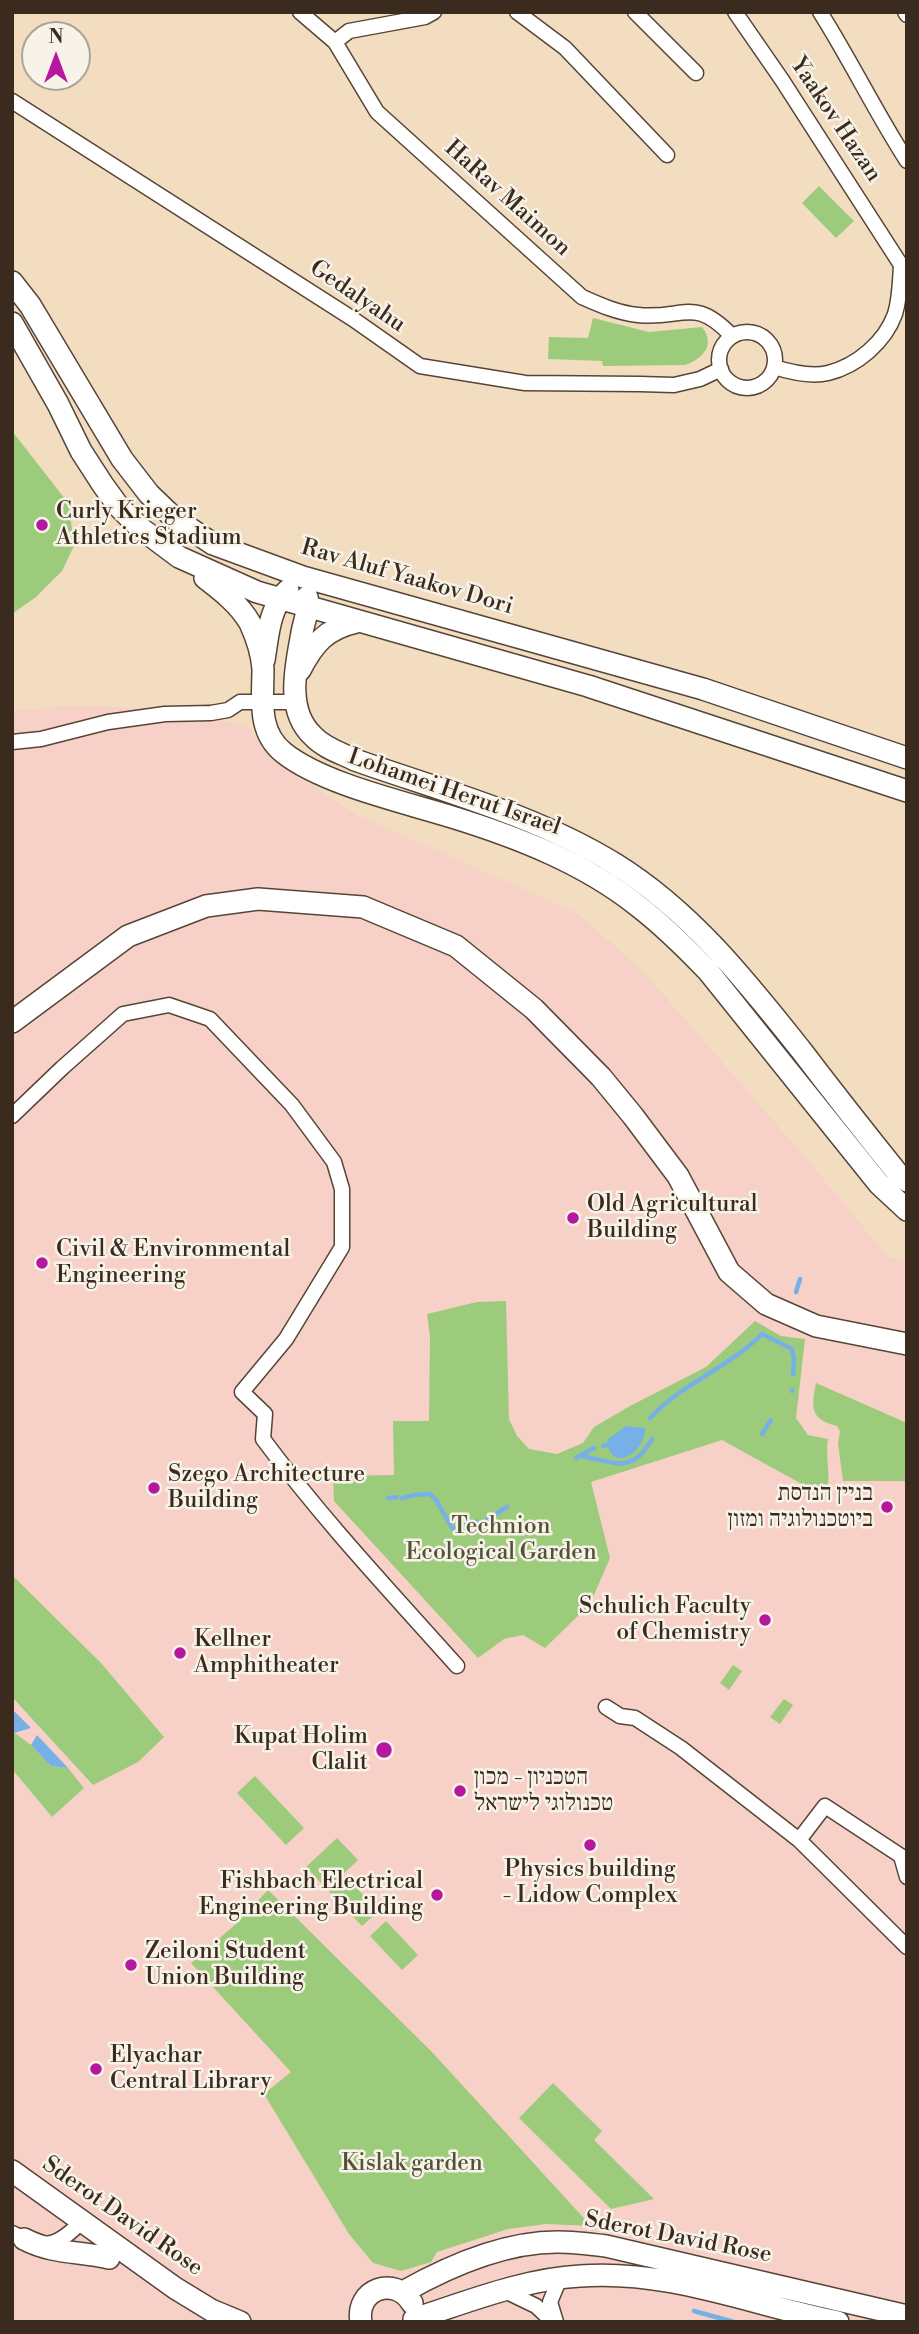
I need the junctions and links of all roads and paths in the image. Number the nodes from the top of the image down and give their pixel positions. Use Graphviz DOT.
graph roads {
  1 [pos="300,12"];
  2 [pos="435,12"];
  3 [pos="517,12"];
  4 [pos="635,12"];
  5 [pos="735,12"];
  6 [pos="820,12"];
  7 [pos="335,42"];
  8 [pos="696,73"];
  9 [pos="12,101"];
  10 [pos="667,155"];
  11 [pos="907,161"];
  12 [pos="12,282"];
  13 [pos="12,323"];
  14 [pos="733,336"];
  15 [pos="774,367"];
  16 [pos="721,369"];
  17 [pos="179,557"];
  18 [pos="303,577"];
  19 [pos="278,599"];
  20 [pos="309,609"];
  21 [pos="356,621"];
  22 [pos="263,668"];
  23 [pos="295,691"];
  24 [pos="261,702"];
  25 [pos="12,742"];
  26 [pos="907,758"];
  27 [pos="907,791"];
  28 [pos="12,1022"];
  29 [pos="12,1116"];
  30 [pos="907,1181"];
  31 [pos="907,1210"];
  32 [pos="907,1344"];
  33 [pos="457,1667"];
  34 [pos="606,1707"];
  35 [pos="799,1840"];
  36 [pos="907,1877"];
  37 [pos="907,1947"];
  38 [pos="13,2171"];
  39 [pos="77,2226"];
  40 [pos="18,2236"];
  41 [pos="109,2258"];
  42 [pos="560,2278"];
  43 [pos="505,2291"];
  44 [pos="403,2292"];
  45 [pos="907,2316"];
  46 [pos="355,2320"];
  47 [pos="414,2320"];
  48 [pos="206,2322"];
  49 [pos="240,2322"];
  50 [pos="554,2322"];
  51 [pos="838,2322"];
  1 -- 7 [label="street, HaRav Maimon"];
  2 -- 7 [label="street"];
  3 -- 10 [label="street"];
  4 -- 8 [label="street"];
  5 -- 15 [label="street, Yaakov Hazan"];
  6 -- 11 [label="street"];
  7 -- 14 [label="street, HaRav Maimon"];
  9 -- 16 [label="street, Gedalyahu"];
  12 -- 18 [label="main road, Rav Aluf Yaakov Dori"];
  13 -- 17 [label="main road"];
  14 -- 15 [label="street"];
  14 -- 16 [label="street"];
  15 -- 16 [label="street"];
  17 -- 19 [label="main road"];
  17 -- 22 [label="main road, Lohamei Herut Israel"];
  18 -- 19 [label="main road"];
  18 -- 20 [label="main road"];
  18 -- 26 [label="main road, Rav Aluf Yaakov Dori"];
  19 -- 20 [label="main road"];
  19 -- 22 [label="main road"];
  20 -- 21 [label="main road"];
  20 -- 23 [label="main road"];
  21 -- 23 [label="main road"];
  21 -- 27 [label="main road"];
  22 -- 24 [label="main road, Lohamei Herut Israel"];
  23 -- 24 [label="street"];
  23 -- 30 [label="main road, Lohamei Herut Israel"];
  24 -- 25 [label="street"];
  24 -- 31 [label="main road, Lohamei Herut Israel"];
  28 -- 32 [label="main road"];
  29 -- 33 [label="street"];
  34 -- 35 [label="street"];
  35 -- 36 [label="street"];
  35 -- 37 [label="street"];
  38 -- 39 [label="main road, Sderot David Rose"];
  39 -- 40 [label="street"];
  39 -- 41 [label="main road, Sderot David Rose"];
  39 -- 49 [label="main road, Sderot David Rose"];
  40 -- 41 [label="main road"];
  41 -- 48 [label="main road, Sderot David Rose"];
  42 -- 43 [label="main road, Sderot David Rose"];
  42 -- 50 [label="street"];
  42 -- 51 [label="main road, Sderot David Rose"];
  43 -- 47 [label="main road, Sderot David Rose"];
  43 -- 50 [label="street"];
  44 -- 45 [label="main road, Sderot David Rose"];
  44 -- 46 [label="main road"];
  44 -- 47 [label="main road"];
}
